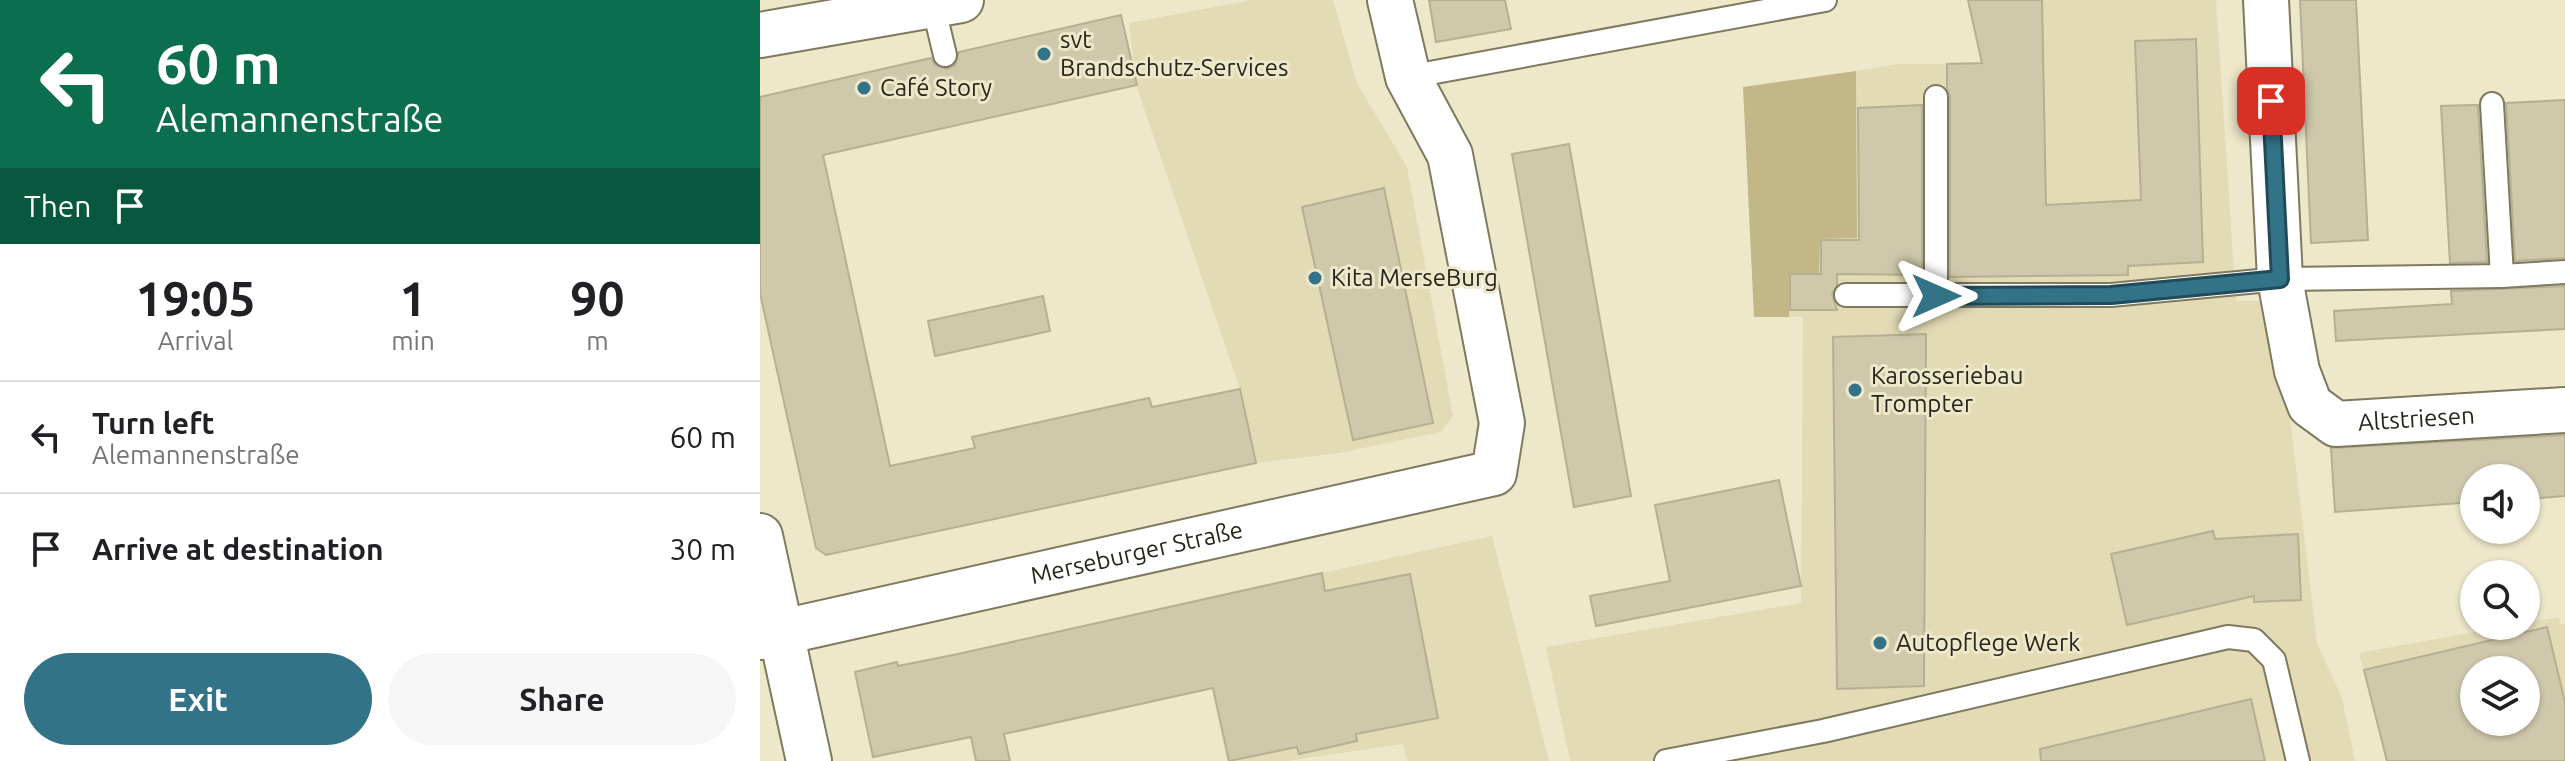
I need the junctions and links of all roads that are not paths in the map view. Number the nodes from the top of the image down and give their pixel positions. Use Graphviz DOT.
graph roads {
  1 [pos="1390,0"];
  2 [pos="1825,0"];
  3 [pos="2266,0"];
  4 [pos="947,3"];
  5 [pos="760,35"];
  6 [pos="945,55"];
  7 [pos="1408,77"];
  8 [pos="1936,97"];
  9 [pos="2492,104"];
  10 [pos="2565,272"];
  11 [pos="2502,276"];
  12 [pos="2280,279"];
  13 [pos="1846,295"];
  14 [pos="1936,296"];
  15 [pos="2565,410"];
  16 [pos="760,536"];
  17 [pos="770,634"];
  18 [pos="809,761"];
  19 [pos="1666,761"];
  20 [pos="2298,761"];
  1 -- 7 [label="street"];
  2 -- 7 [label="lane"];
  3 -- 12 [label="street, Altstriesen"];
  4 -- 5 [label="street"];
  4 -- 6 [label="lane"];
  7 -- 17 [label="street, Merseburger Straße"];
  8 -- 14 [label="lane"];
  9 -- 11 [label="lane"];
  10 -- 11 [label="lane"];
  11 -- 12 [label="lane"];
  12 -- 14 [label="lane"];
  12 -- 15 [label="street, Altstriesen"];
  13 -- 14 [label="lane"];
  16 -- 17 [label="street"];
  17 -- 18 [label="street"];
  19 -- 20 [label="lane"];
}
